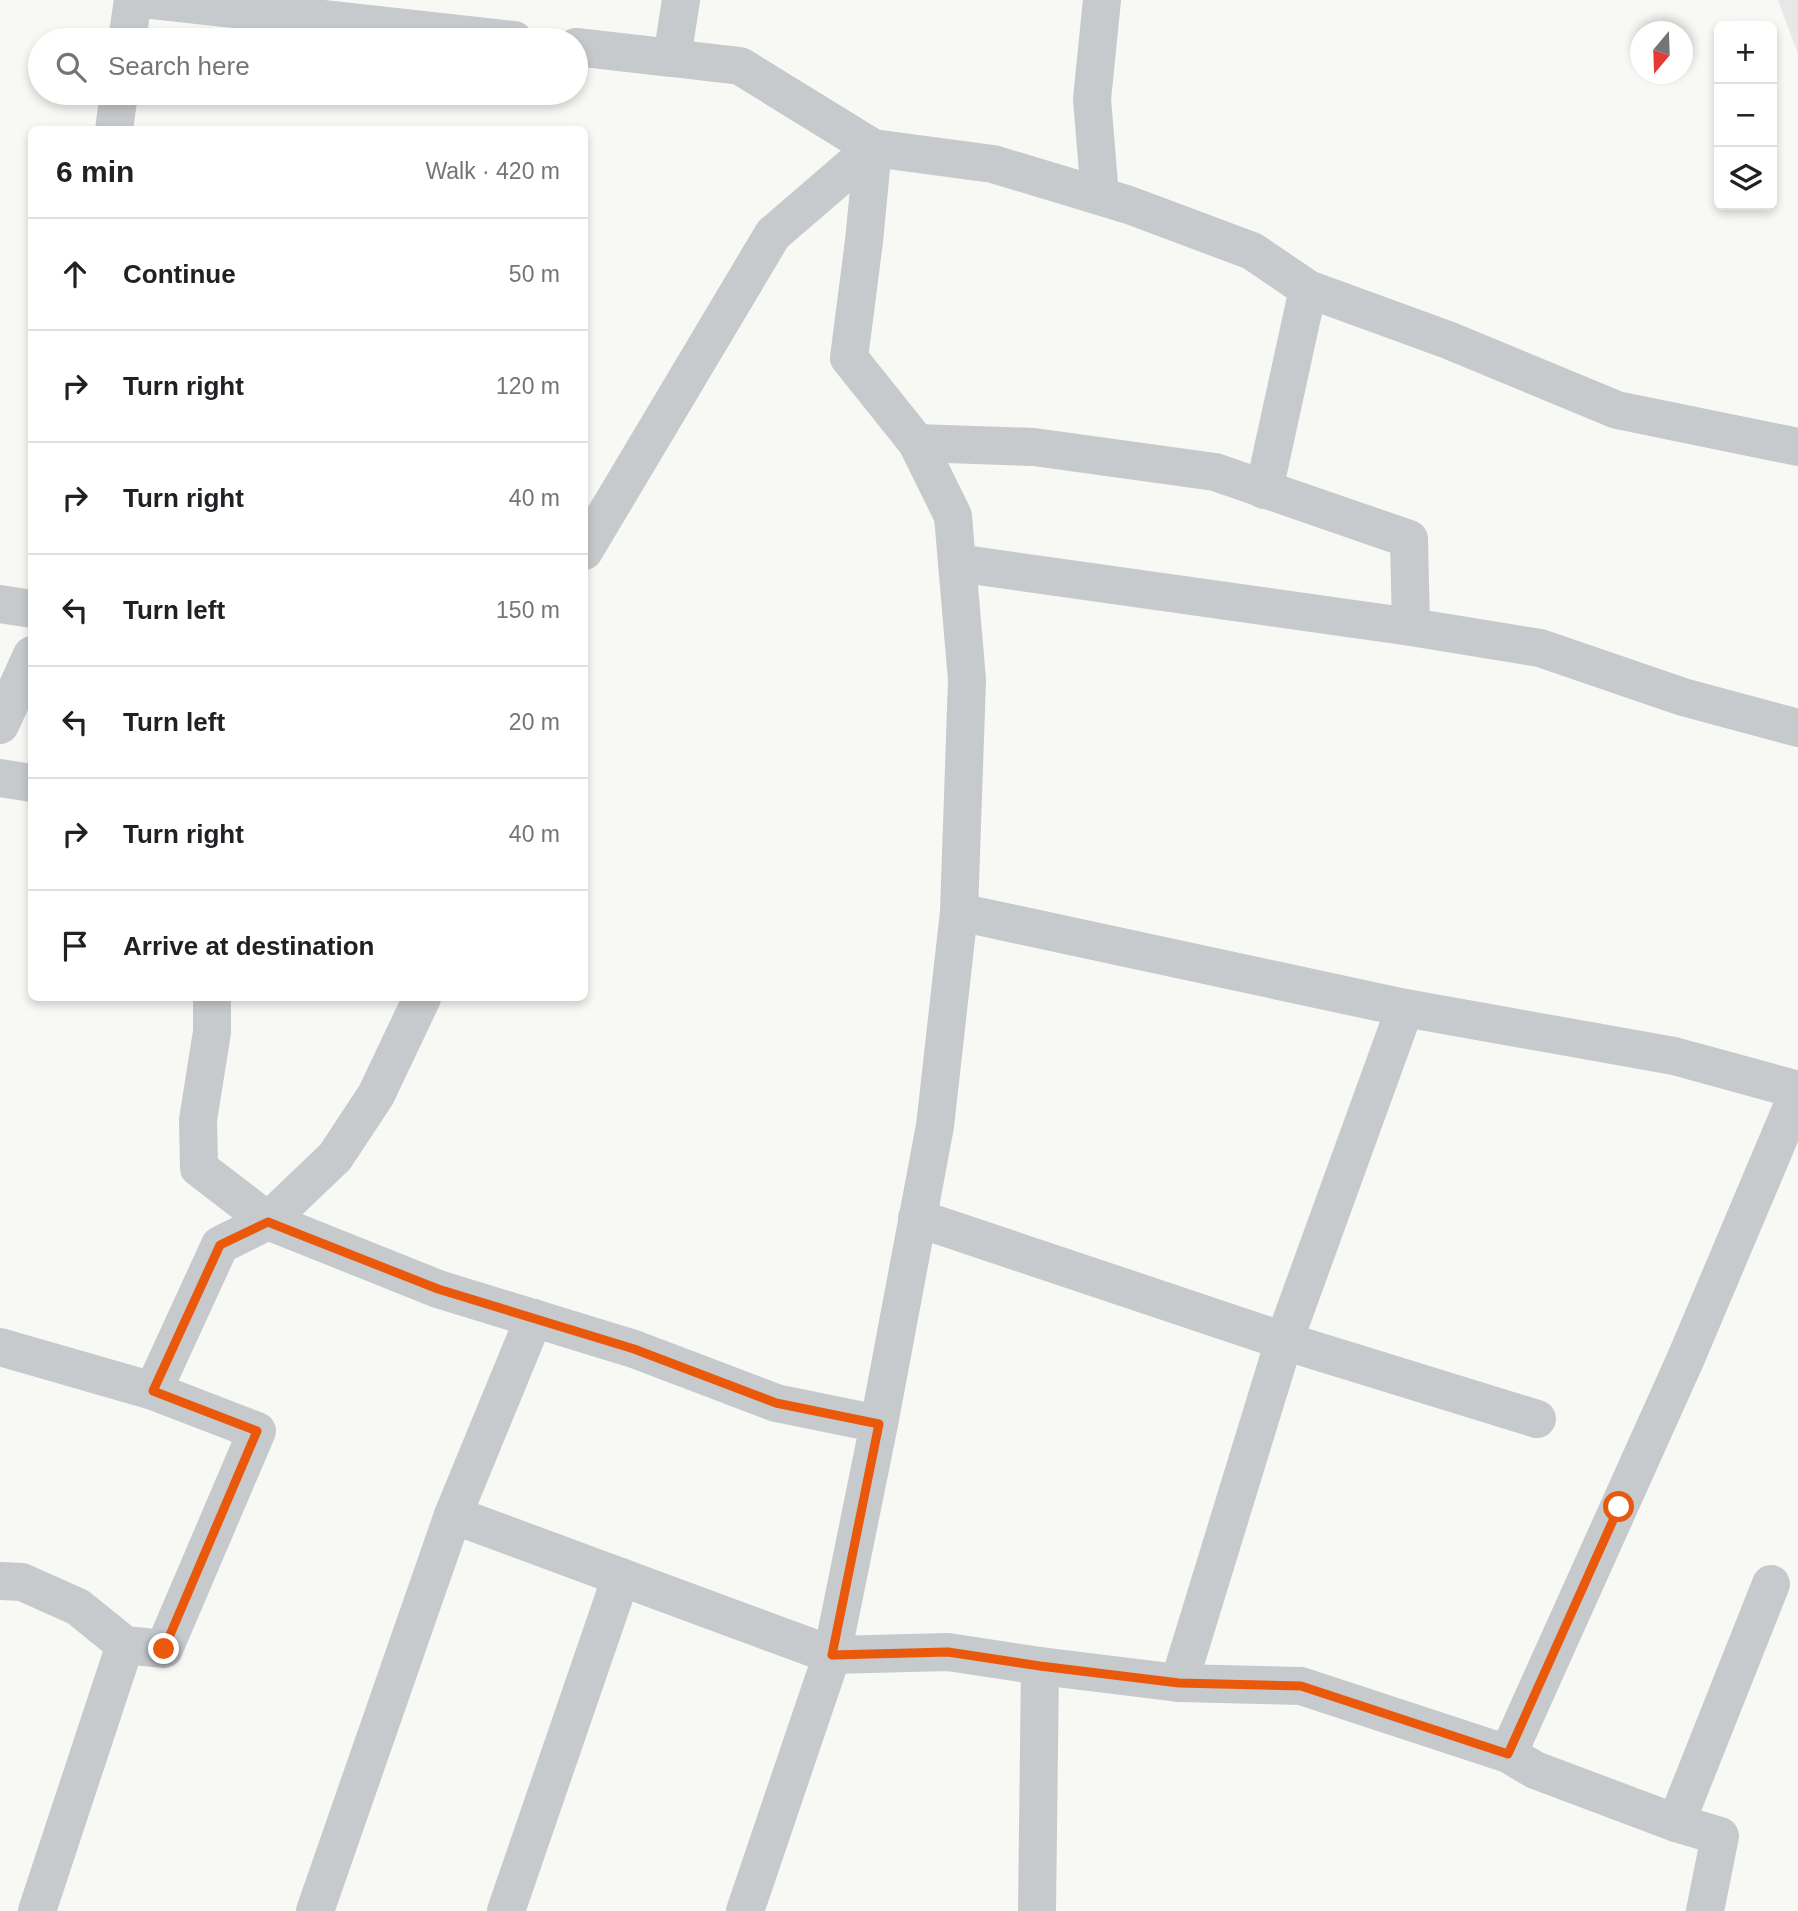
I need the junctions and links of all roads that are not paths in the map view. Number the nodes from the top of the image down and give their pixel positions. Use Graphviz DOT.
graph roads {
  1 [pos="133,0"];
  2 [pos="681,0"];
  3 [pos="1102,0"];
  4 [pos="172,1"];
  5 [pos="129,28"];
  6 [pos="409,28"];
  7 [pos="588,48"];
  8 [pos="672,58"];
  9 [pos="117,105"];
  10 [pos="115,126"];
  11 [pos="873,148"];
  12 [pos="1100,196"];
  13 [pos="1308,289"];
  14 [pos="917,443"];
  15 [pos="1798,447"];
  16 [pos="1264,490"];
  17 [pos="588,544"];
  18 [pos="957,563"];
  19 [pos="0,604"];
  20 [pos="28,608"];
  21 [pos="1410,627"];
  22 [pos="28,664"];
  23 [pos="0,725"];
  24 [pos="1798,728"];
  25 [pos="0,778"];
  26 [pos="28,782"];
  27 [pos="959,912"];
  28 [pos="212,1001"];
  29 [pos="421,1001"];
  30 [pos="1405,1008"];
  31 [pos="1798,1091"];
  32 [pos="918,1218"];
  33 [pos="268,1222"];
  34 [pos="534,1318"];
  35 [pos="1284,1340"];
  36 [pos="0,1347"];
  37 [pos="153,1391"];
  38 [pos="1537,1419"];
  39 [pos="879,1424"];
  40 [pos="453,1515"];
  41 [pos="621,1577"];
  42 [pos="0,1581"];
  43 [pos="1772,1584"];
  44 [pos="125,1645"];
  45 [pos="832,1655"];
  46 [pos="1040,1666"];
  47 [pos="1179,1683"];
  48 [pos="1508,1754"];
  49 [pos="1676,1823"];
  50 [pos="37,1911"];
  51 [pos="315,1911"];
  52 [pos="506,1911"];
  53 [pos="745,1911"];
  54 [pos="1037,1911"];
  55 [pos="1705,1911"];
  1 -- 5 [label="street"];
  2 -- 8 [label="street"];
  3 -- 12 [label="street"];
  4 -- 6 [label="street"];
  7 -- 8 [label="street"];
  8 -- 11 [label="street"];
  9 -- 10 [label="street"];
  11 -- 12 [label="street"];
  11 -- 14 [label="street"];
  11 -- 17 [label="street"];
  12 -- 13 [label="street"];
  13 -- 15 [label="street"];
  13 -- 16 [label="street"];
  14 -- 16 [label="street"];
  14 -- 18 [label="street"];
  16 -- 21 [label="street"];
  18 -- 21 [label="street"];
  18 -- 27 [label="street"];
  19 -- 20 [label="street"];
  21 -- 24 [label="street"];
  22 -- 23 [label="street"];
  25 -- 26 [label="street"];
  27 -- 30 [label="street"];
  27 -- 32 [label="street"];
  28 -- 33 [label="street"];
  29 -- 33 [label="street"];
  30 -- 31 [label="street"];
  30 -- 35 [label="street"];
  31 -- 48 [label="street"];
  32 -- 35 [label="street"];
  32 -- 39 [label="street"];
  33 -- 34 [label="street"];
  33 -- 37 [label="street"];
  34 -- 39 [label="street"];
  34 -- 40 [label="street"];
  35 -- 38 [label="street"];
  35 -- 47 [label="street"];
  36 -- 37 [label="street"];
  37 -- 44 [label="street"];
  39 -- 45 [label="street"];
  40 -- 41 [label="street"];
  40 -- 51 [label="street"];
  41 -- 45 [label="street"];
  41 -- 52 [label="street"];
  42 -- 44 [label="street"];
  43 -- 49 [label="street"];
  44 -- 50 [label="street"];
  45 -- 46 [label="street"];
  45 -- 53 [label="street"];
  46 -- 47 [label="street"];
  46 -- 54 [label="street"];
  47 -- 48 [label="street"];
  48 -- 49 [label="street"];
  49 -- 55 [label="street"];
}
